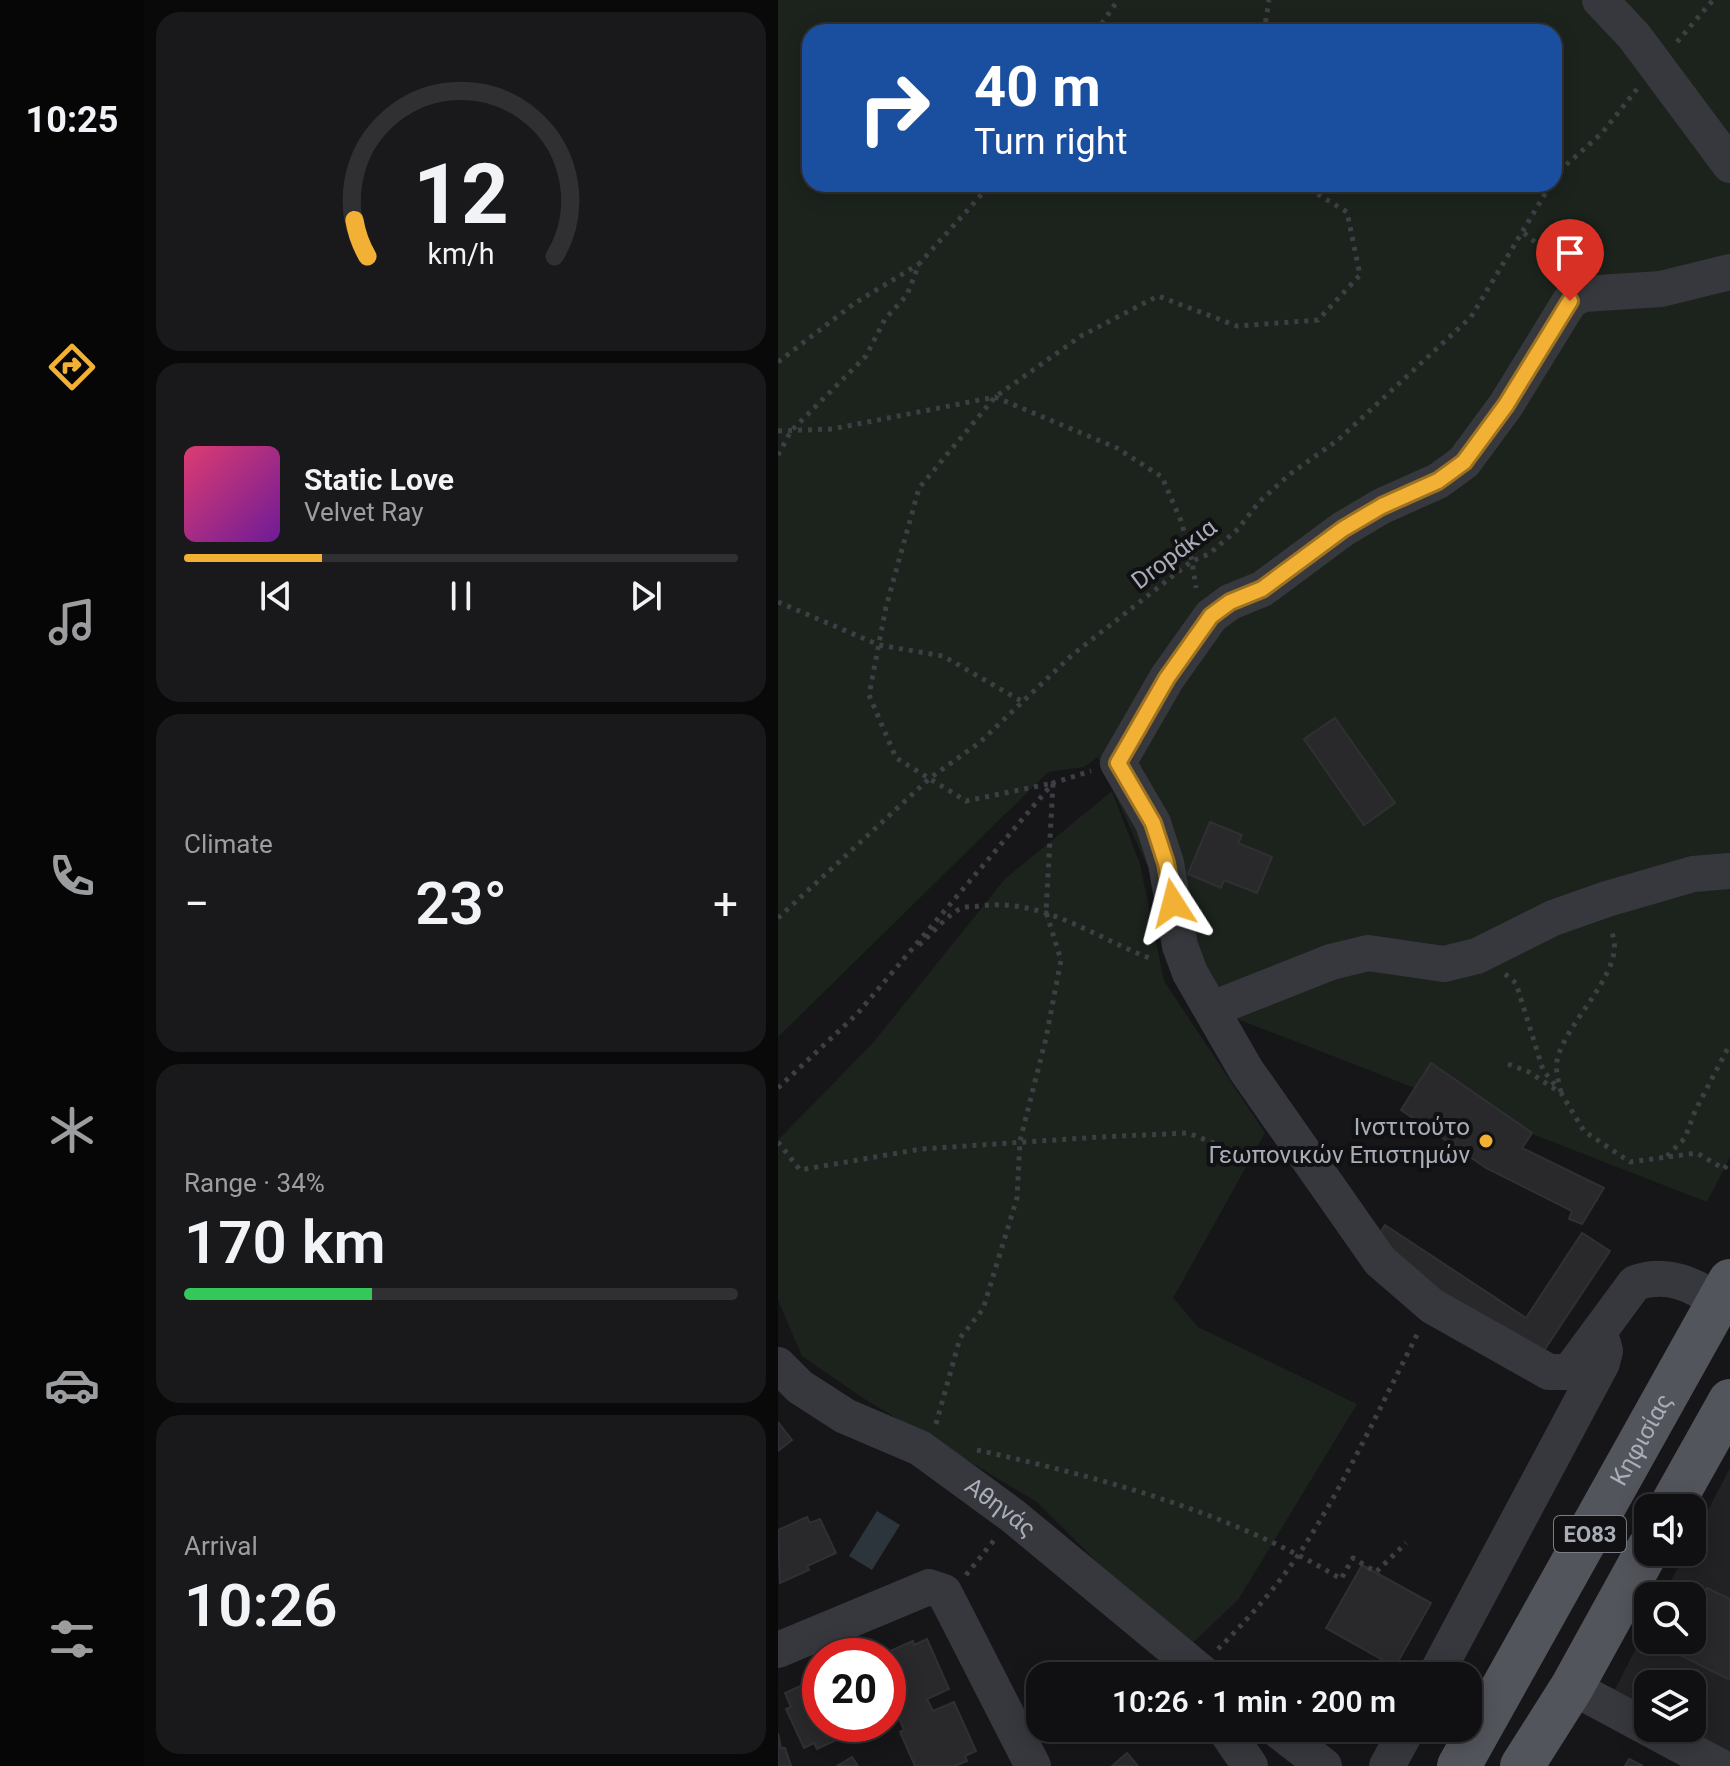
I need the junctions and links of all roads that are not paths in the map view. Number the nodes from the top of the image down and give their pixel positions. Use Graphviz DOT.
graph roads {
  1 [pos="1600,0"];
  2 [pos="1730,165"];
  3 [pos="1730,272"];
  4 [pos="1730,871"];
  5 [pos="1212,1009"];
  6 [pos="1726,1296"];
  7 [pos="1602,1325"];
  8 [pos="778,1365"];
  9 [pos="1730,1401"];
  10 [pos="1678,1494"];
  11 [pos="1639,1566"];
  12 [pos="778,1650"];
  13 [pos="1189,1662"];
  14 [pos="1442,1662"];
  15 [pos="1572,1687"];
  16 [pos="1234,1742"];
  17 [pos="1293,1742"];
  18 [pos="1400,1742"];
  19 [pos="1033,1766"];
  20 [pos="1250,1766"];
  21 [pos="1324,1766"];
  22 [pos="1387,1766"];
  23 [pos="1459,1766"];
  24 [pos="1522,1766"];
  25 [pos="1719,1766"];
  1 -- 2 [label="street"];
  3 -- 5 [label="street"];
  4 -- 5 [label="street"];
  5 -- 7 [label="street"];
  6 -- 7 [label="street"];
  6 -- 23 [label="main road, Κηφισίας / ΕΟ83"];
  7 -- 14 [label="street"];
  8 -- 13 [label="street, Αθηνάς"];
  9 -- 10 [label="main road"];
  11 -- 15 [label="main road, ΕΟ83"];
  12 -- 19 [label="street"];
  15 -- 24 [label="main road, ΕΟ83"];
  15 -- 25 [label="street"];
  16 -- 20 [label="street"];
  17 -- 21 [label="street"];
  18 -- 22 [label="street"];
}
